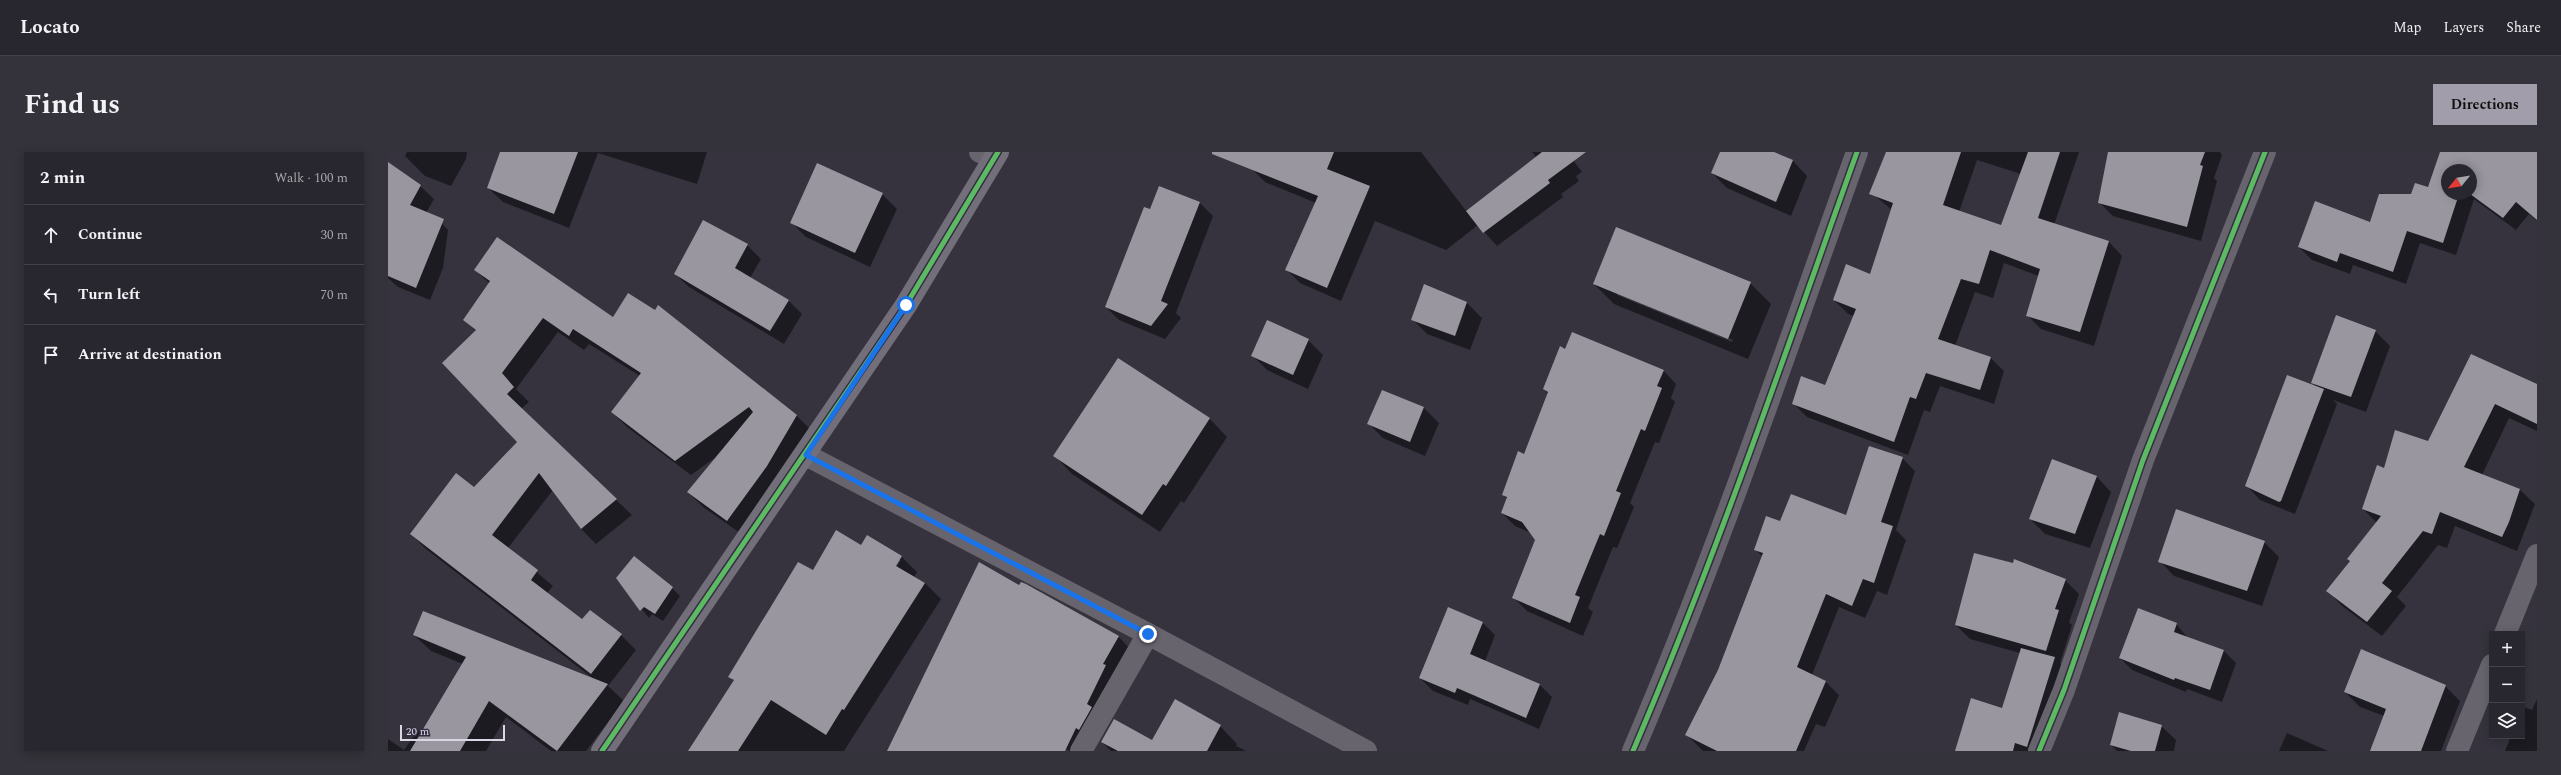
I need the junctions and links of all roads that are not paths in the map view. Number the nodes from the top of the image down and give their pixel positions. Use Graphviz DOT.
graph roads {
  1 [pos="1857,152"];
  2 [pos="2265,152"];
  3 [pos="991,153"];
  4 [pos="806,455"];
  5 [pos="2537,555"];
  6 [pos="2506,631"];
  7 [pos="1148,634"];
  8 [pos="2491,667"];
  9 [pos="602,751"];
  10 [pos="1081,751"];
  11 [pos="1366,751"];
  12 [pos="1633,751"];
  13 [pos="2038,751"];
  14 [pos="2457,751"];
  1 -- 12 [label="street"];
  2 -- 13 [label="street"];
  3 -- 4 [label="street"];
  4 -- 7 [label="street"];
  4 -- 9 [label="street"];
  5 -- 6 [label="street"];
  7 -- 10 [label="street"];
  7 -- 11 [label="street"];
  8 -- 14 [label="street"];
}
